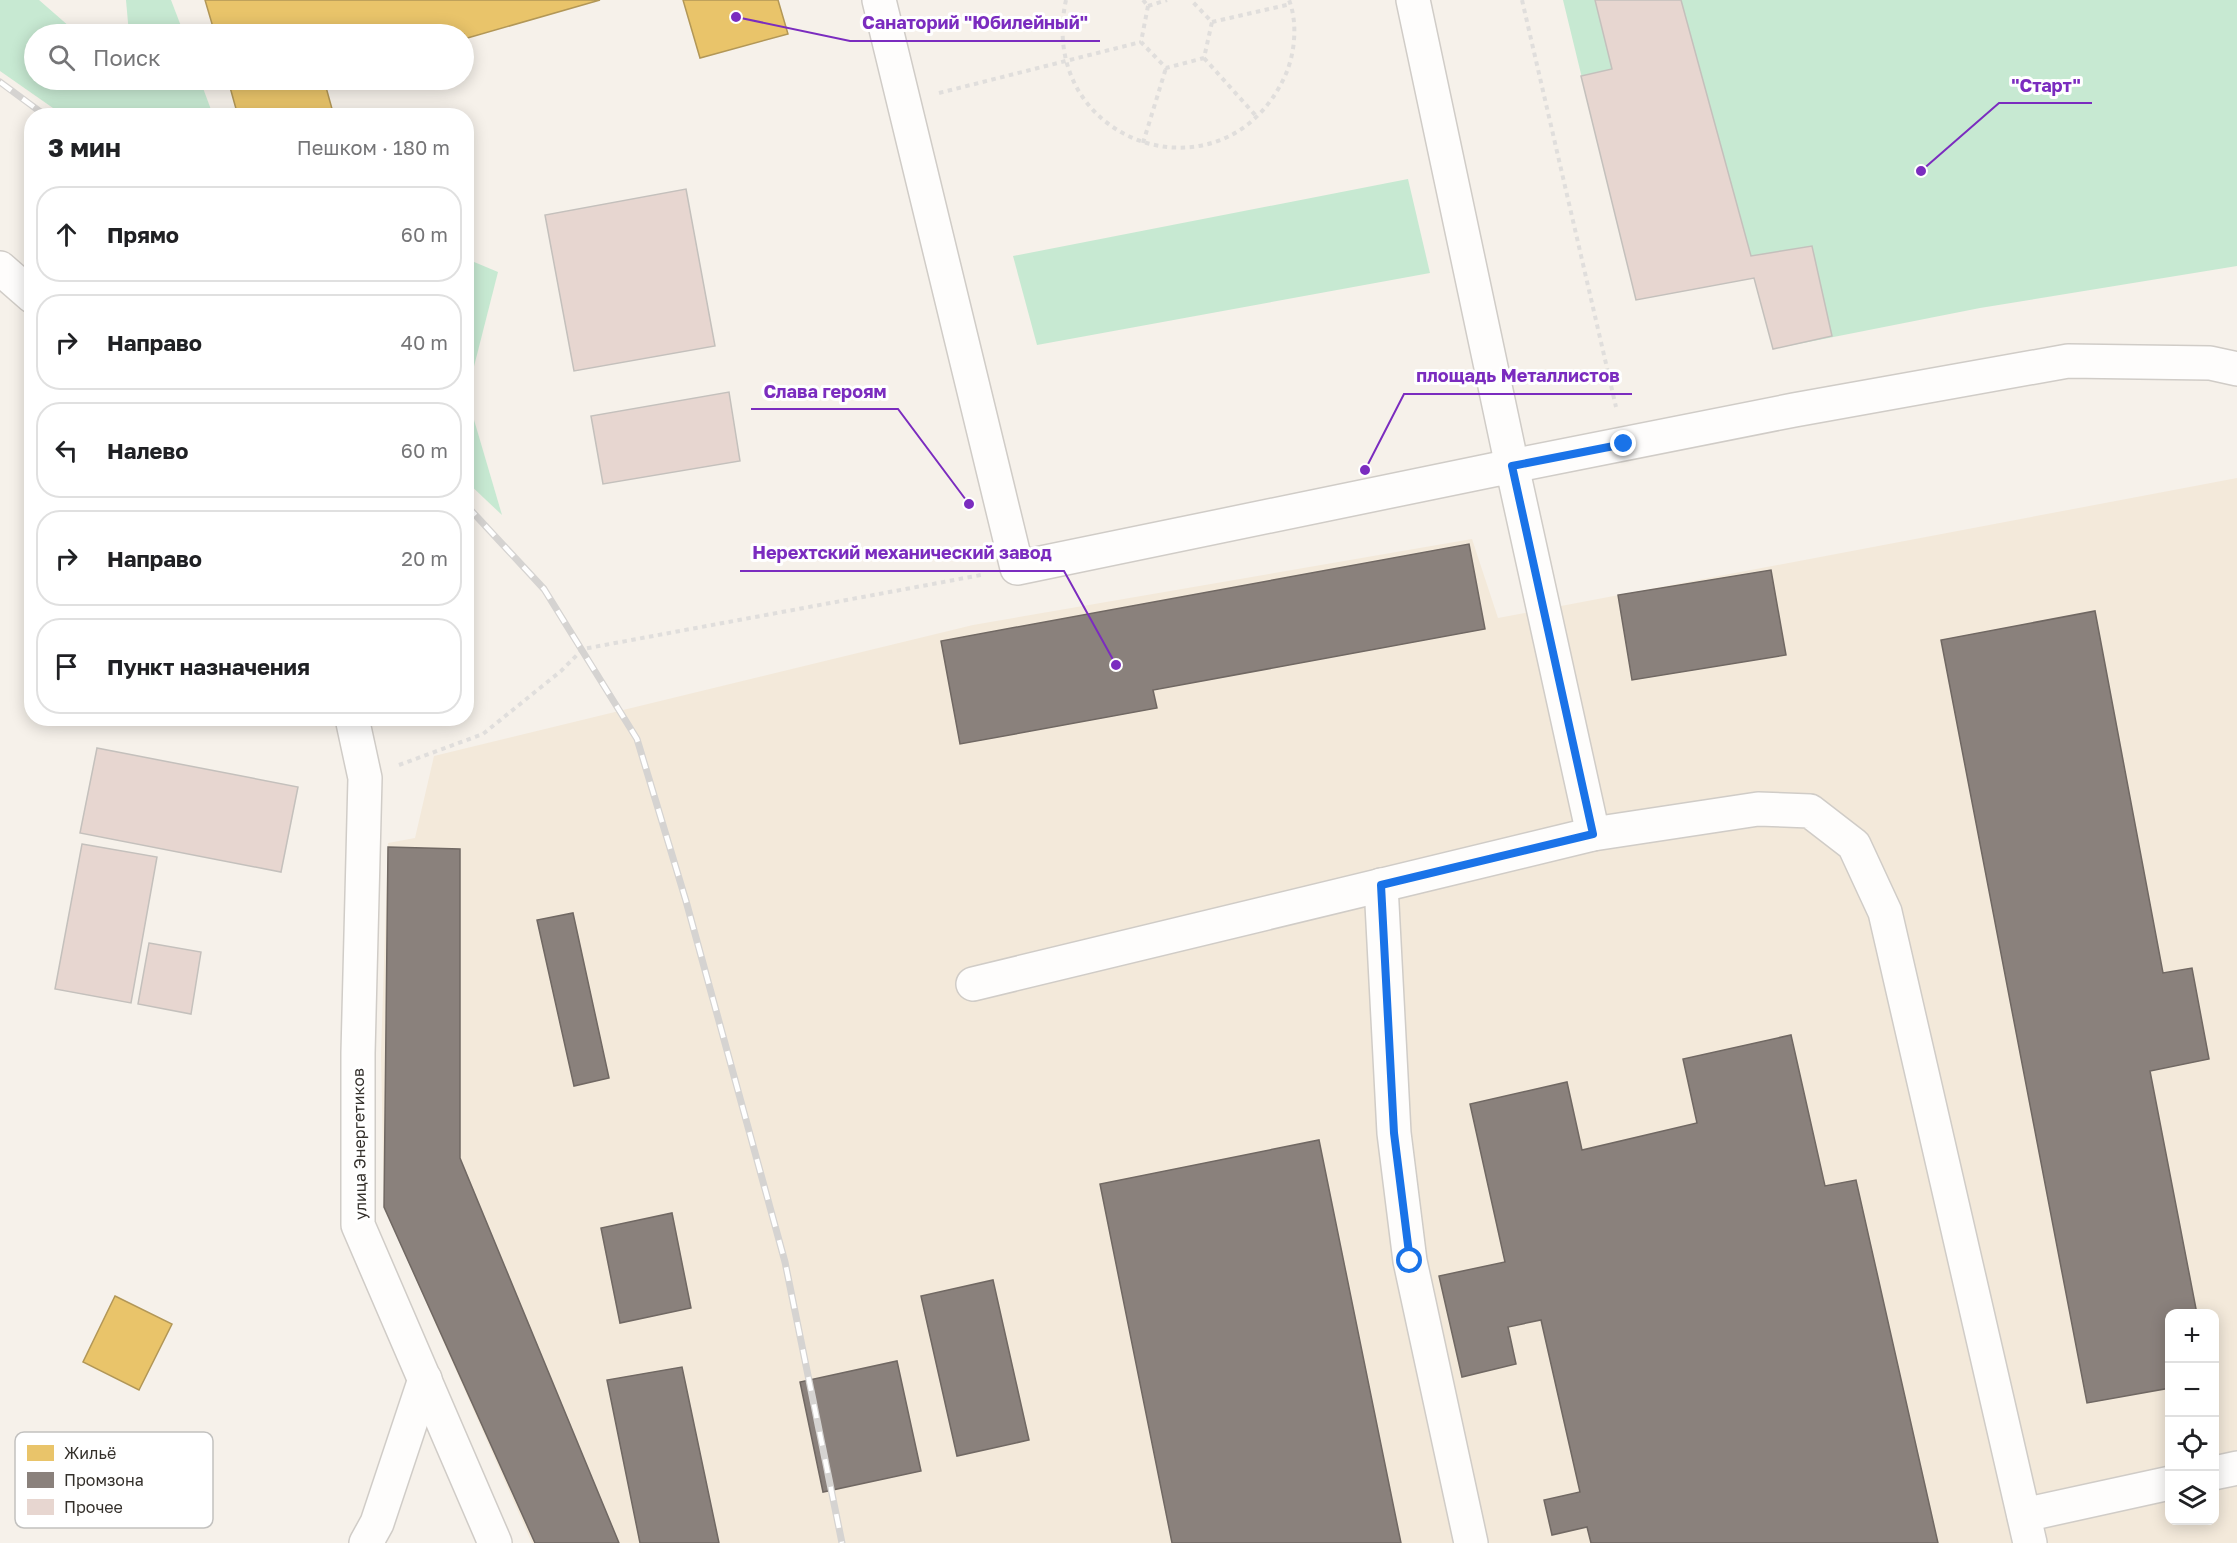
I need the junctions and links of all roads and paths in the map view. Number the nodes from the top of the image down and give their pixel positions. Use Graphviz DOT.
graph roads {
  1 [pos="879,0"];
  2 [pos="1066,0"];
  3 [pos="1143,0"];
  4 [pos="1167,0"];
  5 [pos="1191,0"];
  6 [pos="1413,0"];
  7 [pos="1522,0"];
  8 [pos="1290,2"];
  9 [pos="1148,6"];
  10 [pos="1212,22"];
  11 [pos="1140,42"];
  12 [pos="1204,58"];
  13 [pos="1065,63"];
  14 [pos="1166,68"];
  15 [pos="904,101"];
  16 [pos="1257,117"];
  17 [pos="1143,143"];
  18 [pos="0,268"];
  19 [pos="24,289"];
  20 [pos="2237,369"];
  21 [pos="1616,407"];
  22 [pos="1512,466"];
  23 [pos="1017,568"];
  24 [pos="354,726"];
  25 [pos="365,778"];
  26 [pos="1593,834"];
  27 [pos="1381,885"];
  28 [pos="973,984"];
  29 [pos="425,1379"];
  30 [pos="2237,1468"];
  31 [pos="2219,1472"];
  32 [pos="2165,1484"];
  33 [pos="2027,1529"];
  34 [pos="366,1543"];
  35 [pos="495,1543"];
  36 [pos="1471,1543"];
  1 -- 15 [label="street"];
  2 -- 13 [label="path"];
  3 -- 9 [label="path"];
  4 -- 9 [label="path"];
  5 -- 10 [label="path"];
  6 -- 22 [label="street"];
  7 -- 21 [label="path"];
  8 -- 10 [label="path"];
  8 -- 16 [label="path"];
  9 -- 11 [label="path"];
  10 -- 12 [label="path"];
  11 -- 13 [label="path"];
  11 -- 14 [label="path"];
  12 -- 14 [label="path"];
  12 -- 16 [label="path"];
  13 -- 15 [label="path"];
  13 -- 17 [label="path"];
  14 -- 17 [label="path"];
  15 -- 23 [label="street"];
  16 -- 17 [label="path"];
  18 -- 19 [label="street"];
  20 -- 22 [label="street"];
  22 -- 23 [label="street"];
  22 -- 26 [label="street"];
  23 -- 25 [label="path"];
  24 -- 25 [label="street, улица Энергетиков"];
  25 -- 29 [label="street, улица Энергетиков"];
  26 -- 27 [label="street"];
  26 -- 33 [label="street"];
  27 -- 28 [label="street"];
  27 -- 36 [label="street"];
  29 -- 34 [label="street"];
  29 -- 35 [label="street, улица Энергетиков"];
  30 -- 31 [label="street"];
  32 -- 33 [label="street"];
}
